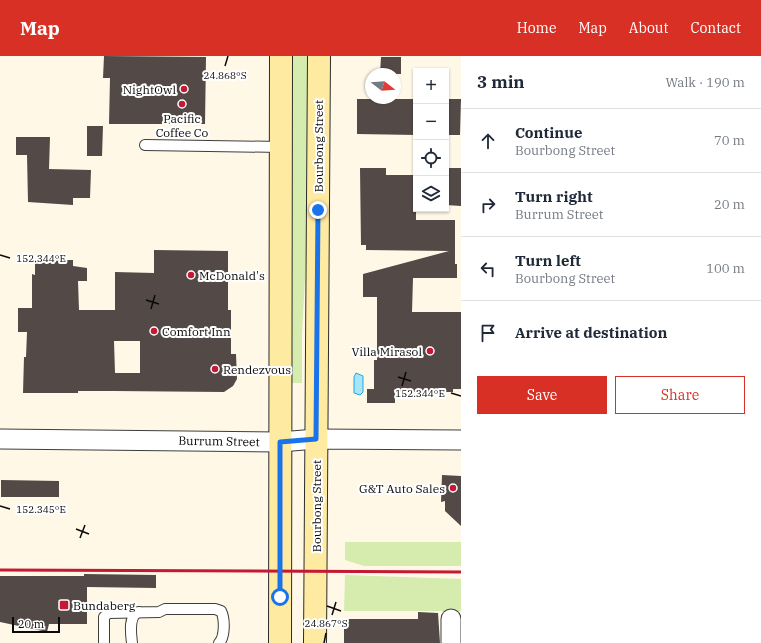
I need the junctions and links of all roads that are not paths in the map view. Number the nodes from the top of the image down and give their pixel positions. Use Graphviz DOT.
graph roads {
  1 [pos="281,56"];
  2 [pos="319,56"];
  3 [pos="145,145"];
  4 [pos="281,147"];
  5 [pos="0,439"];
  6 [pos="316,439"];
  7 [pos="461,440"];
  8 [pos="280,442"];
  9 [pos="139,612"];
  10 [pos="451,619"];
  11 [pos="104,643"];
  12 [pos="132,643"];
  13 [pos="219,643"];
  14 [pos="280,643"];
  15 [pos="315,643"];
  16 [pos="451,643"];
  1 -- 4 [label="main road"];
  2 -- 6 [label="main road, Bourbong Street"];
  3 -- 4 [label="lane"];
  4 -- 8 [label="main road"];
  5 -- 8 [label="street, Burrum Street"];
  6 -- 7 [label="street, Burrum Street"];
  6 -- 8 [label="street, Burrum Street"];
  6 -- 15 [label="main road, Bourbong Street"];
  8 -- 14 [label="main road"];
  9 -- 11 [label="lane"];
  9 -- 12 [label="lane"];
  9 -- 13 [label="lane"];
  10 -- 16 [label="street"];
}
